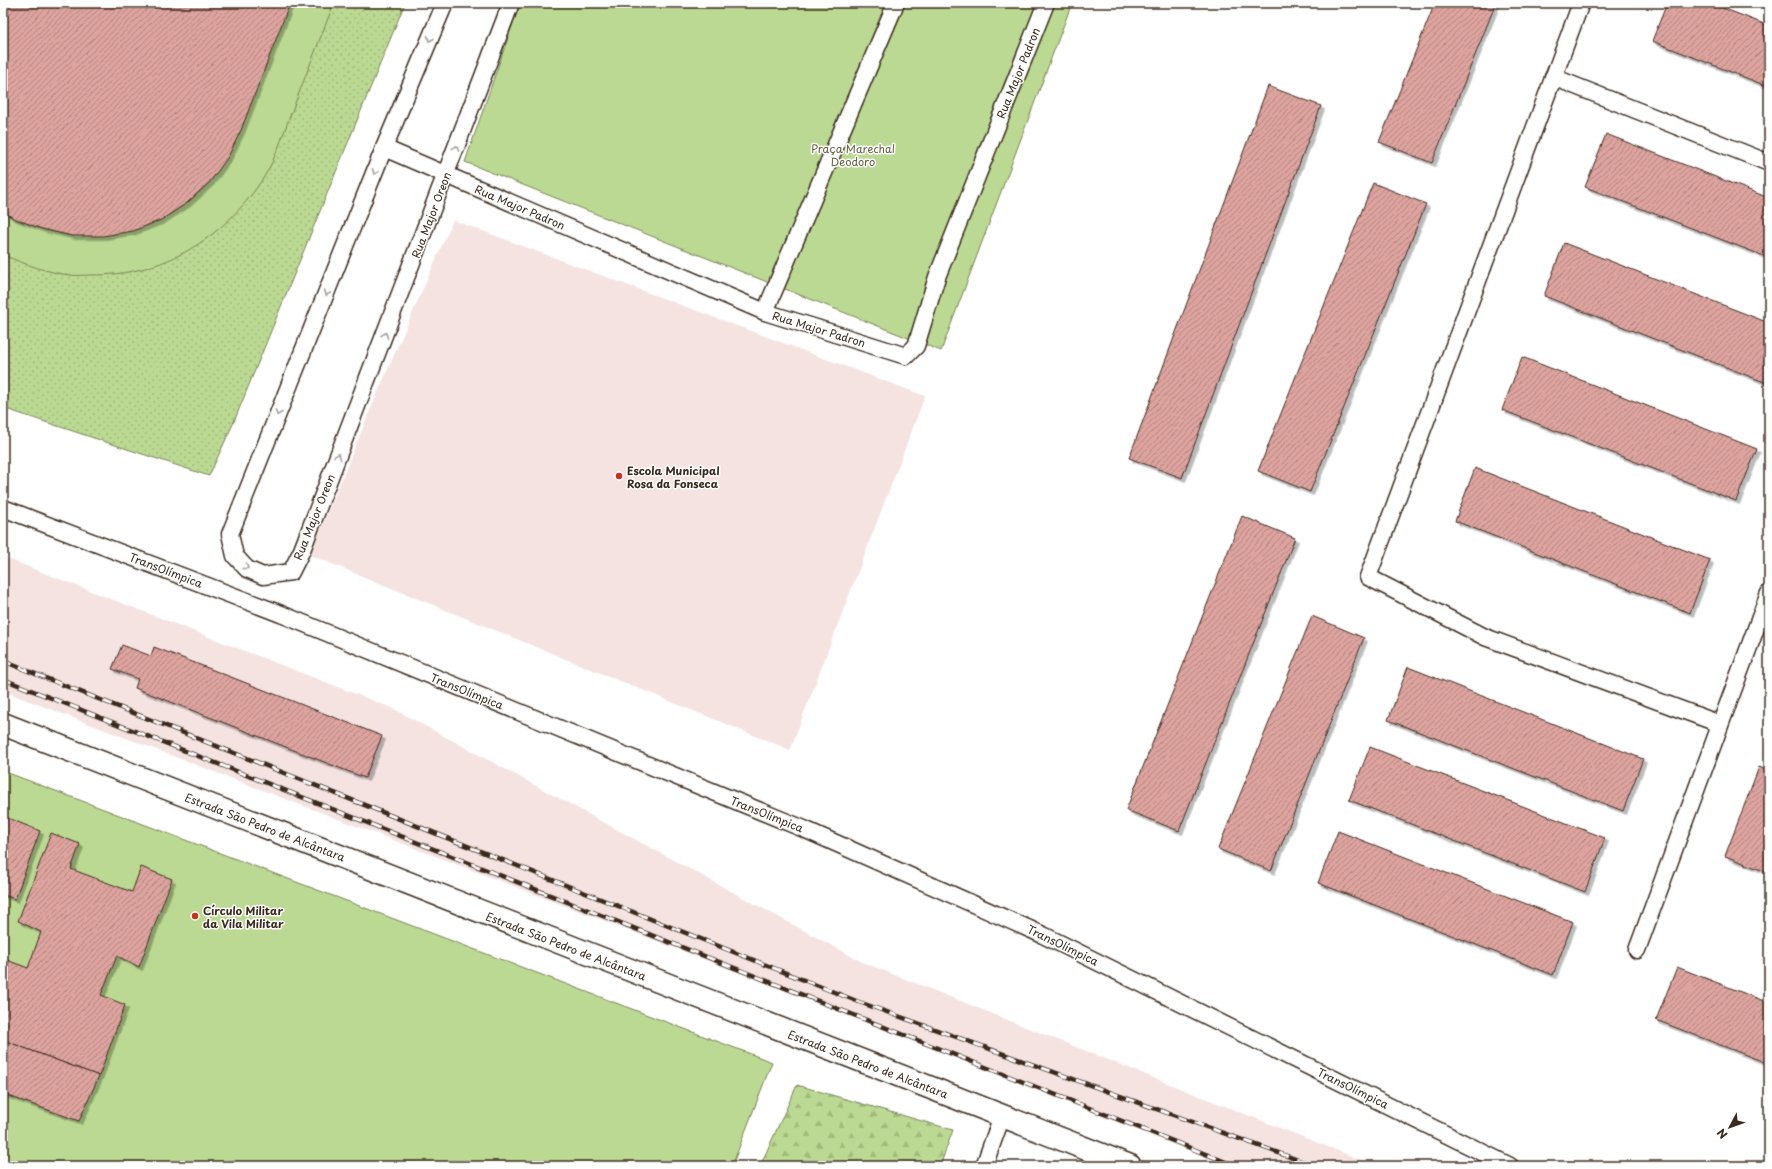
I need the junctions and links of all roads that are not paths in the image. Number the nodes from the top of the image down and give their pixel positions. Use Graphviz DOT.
graph roads {
  1 [pos="445,3"];
  2 [pos="511,3"];
  3 [pos="896,3"];
  4 [pos="1046,3"];
  5 [pos="1581,3"];
  6 [pos="1552,77"];
  7 [pos="384,148"];
  8 [pos="1769,163"];
  9 [pos="446,175"];
  10 [pos="766,312"];
  11 [pos="3,508"];
  12 [pos="1769,593"];
  13 [pos="3,724"];
  14 [pos="1720,724"];
  15 [pos="1637,950"];
  16 [pos="1002,1116"];
  17 [pos="984,1166"];
  18 [pos="1130,1166"];
  19 [pos="1510,1166"];
  1 -- 7 [label="lane, Rua Major Oreon, one-way"];
  9 -- 2 [label="lane, Rua Major Oreon, one-way"];
  3 -- 10 [label="lane"];
  4 -- 10 [label="lane, Rua Major Padron"];
  5 -- 6 [label="lane"];
  6 -- 8 [label="lane"];
  6 -- 14 [label="lane"];
  7 -- 9 [label="lane, Rua Major Padron"];
  7 -- 9 [label="lane, Rua Major Oreon, one-way"];
  9 -- 10 [label="lane, Rua Major Padron"];
  11 -- 19 [label="lane, TransOlímpica"];
  12 -- 14 [label="lane"];
  13 -- 16 [label="street, Estrada São Pedro de Alcântara"];
  14 -- 15 [label="lane"];
  16 -- 17 [label="lane"];
  16 -- 18 [label="street, Estrada São Pedro de Alcântara"];
}
